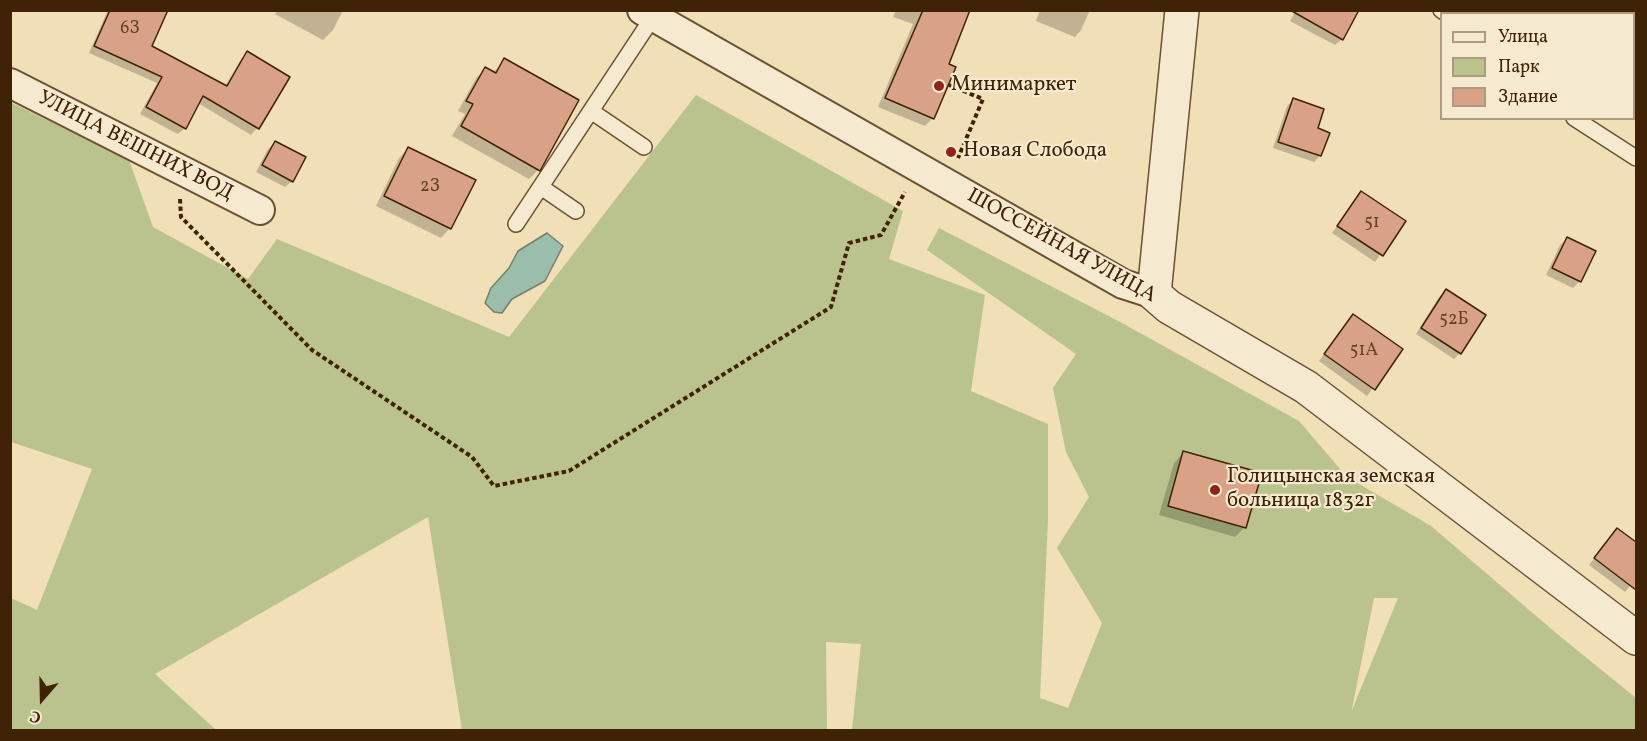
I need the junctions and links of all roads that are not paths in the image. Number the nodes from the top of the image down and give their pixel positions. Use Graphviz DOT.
graph roads {
  1 [pos="1178,12"];
  2 [pos="650,13"];
  3 [pos="10,83"];
  4 [pos="591,111"];
  5 [pos="1577,120"];
  6 [pos="644,147"];
  7 [pos="1636,158"];
  8 [pos="541,187"];
  9 [pos="260,210"];
  10 [pos="576,211"];
  11 [pos="516,224"];
  12 [pos="1154,294"];
  13 [pos="1636,638"];
  1 -- 12 [label="street"];
  2 -- 4 [label="lane"];
  2 -- 12 [label="street, ШОССЕЙНАЯ УЛИЦА"];
  3 -- 9 [label="street, УЛИЦА ВЕШНИХ ВОД"];
  4 -- 6 [label="lane"];
  4 -- 8 [label="lane"];
  5 -- 7 [label="lane"];
  8 -- 10 [label="lane"];
  8 -- 11 [label="lane"];
  12 -- 13 [label="street, ШОССЕЙНАЯ УЛИЦА"];
}
